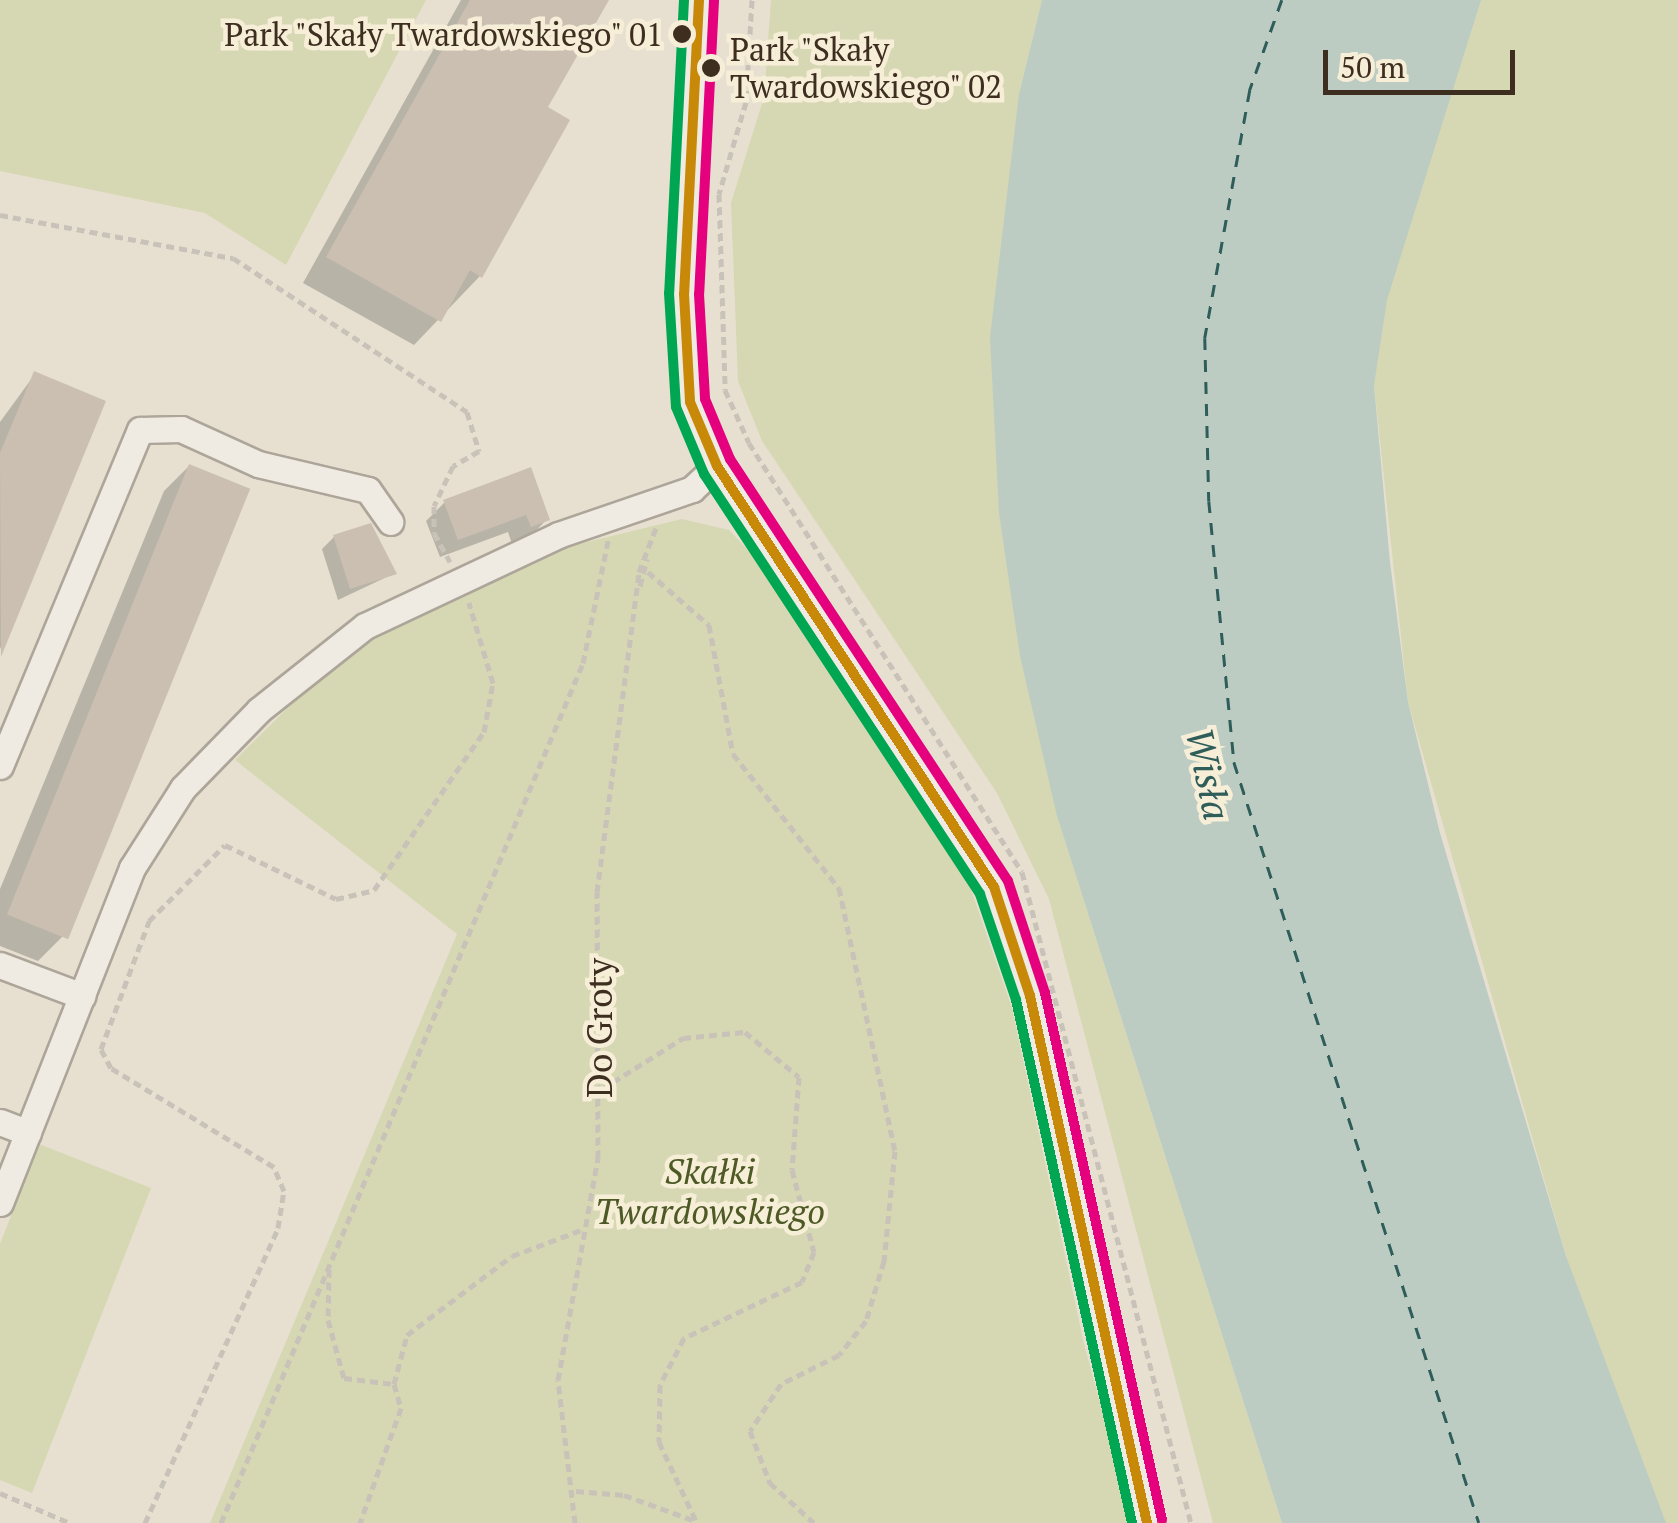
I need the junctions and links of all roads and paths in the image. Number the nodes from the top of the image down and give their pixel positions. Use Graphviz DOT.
graph roads {
  1 [pos="699,0"];
  2 [pos="0,215"];
  3 [pos="717,466"];
  4 [pos="612,521"];
  5 [pos="390,522"];
  6 [pos="654,534"];
  7 [pos="646,556"];
  8 [pos="648,572"];
  9 [pos="461,580"];
  10 [pos="638,591"];
  11 [pos="0,766"];
  12 [pos="0,966"];
  13 [pos="82,996"];
  14 [pos="602,1089"];
  15 [pos="0,1122"];
  16 [pos="28,1133"];
  17 [pos="0,1203"];
  18 [pos="584,1228"];
  19 [pos="329,1266"];
  20 [pos="394,1384"];
  21 [pos="576,1491"];
  22 [pos="0,1494"];
  23 [pos="697,1522"];
  24 [pos="70,1523"];
  25 [pos="145,1523"];
  26 [pos="221,1523"];
  27 [pos="360,1523"];
  28 [pos="575,1523"];
  29 [pos="814,1523"];
  30 [pos="1147,1523"];
  1 -- 3 [label="street"];
  2 -- 9 [label="path"];
  3 -- 4 [label="street"];
  3 -- 30 [label="street"];
  4 -- 9 [label="street"];
  4 -- 19 [label="path"];
  5 -- 11 [label="street"];
  6 -- 7 [label="path, Do Groty"];
  7 -- 8 [label="path"];
  7 -- 10 [label="path, Do Groty"];
  8 -- 10 [label="path"];
  8 -- 29 [label="path"];
  9 -- 13 [label="street"];
  9 -- 25 [label="path"];
  10 -- 14 [label="path, Do Groty"];
  12 -- 13 [label="street"];
  13 -- 16 [label="street"];
  14 -- 18 [label="path, Do Groty"];
  14 -- 23 [label="path"];
  15 -- 16 [label="street"];
  16 -- 17 [label="street"];
  18 -- 20 [label="path"];
  18 -- 21 [label="path, Do Groty"];
  19 -- 20 [label="path"];
  19 -- 26 [label="path"];
  20 -- 27 [label="path"];
  21 -- 23 [label="path"];
  21 -- 28 [label="path, Do Groty"];
  22 -- 24 [label="path"];
}
